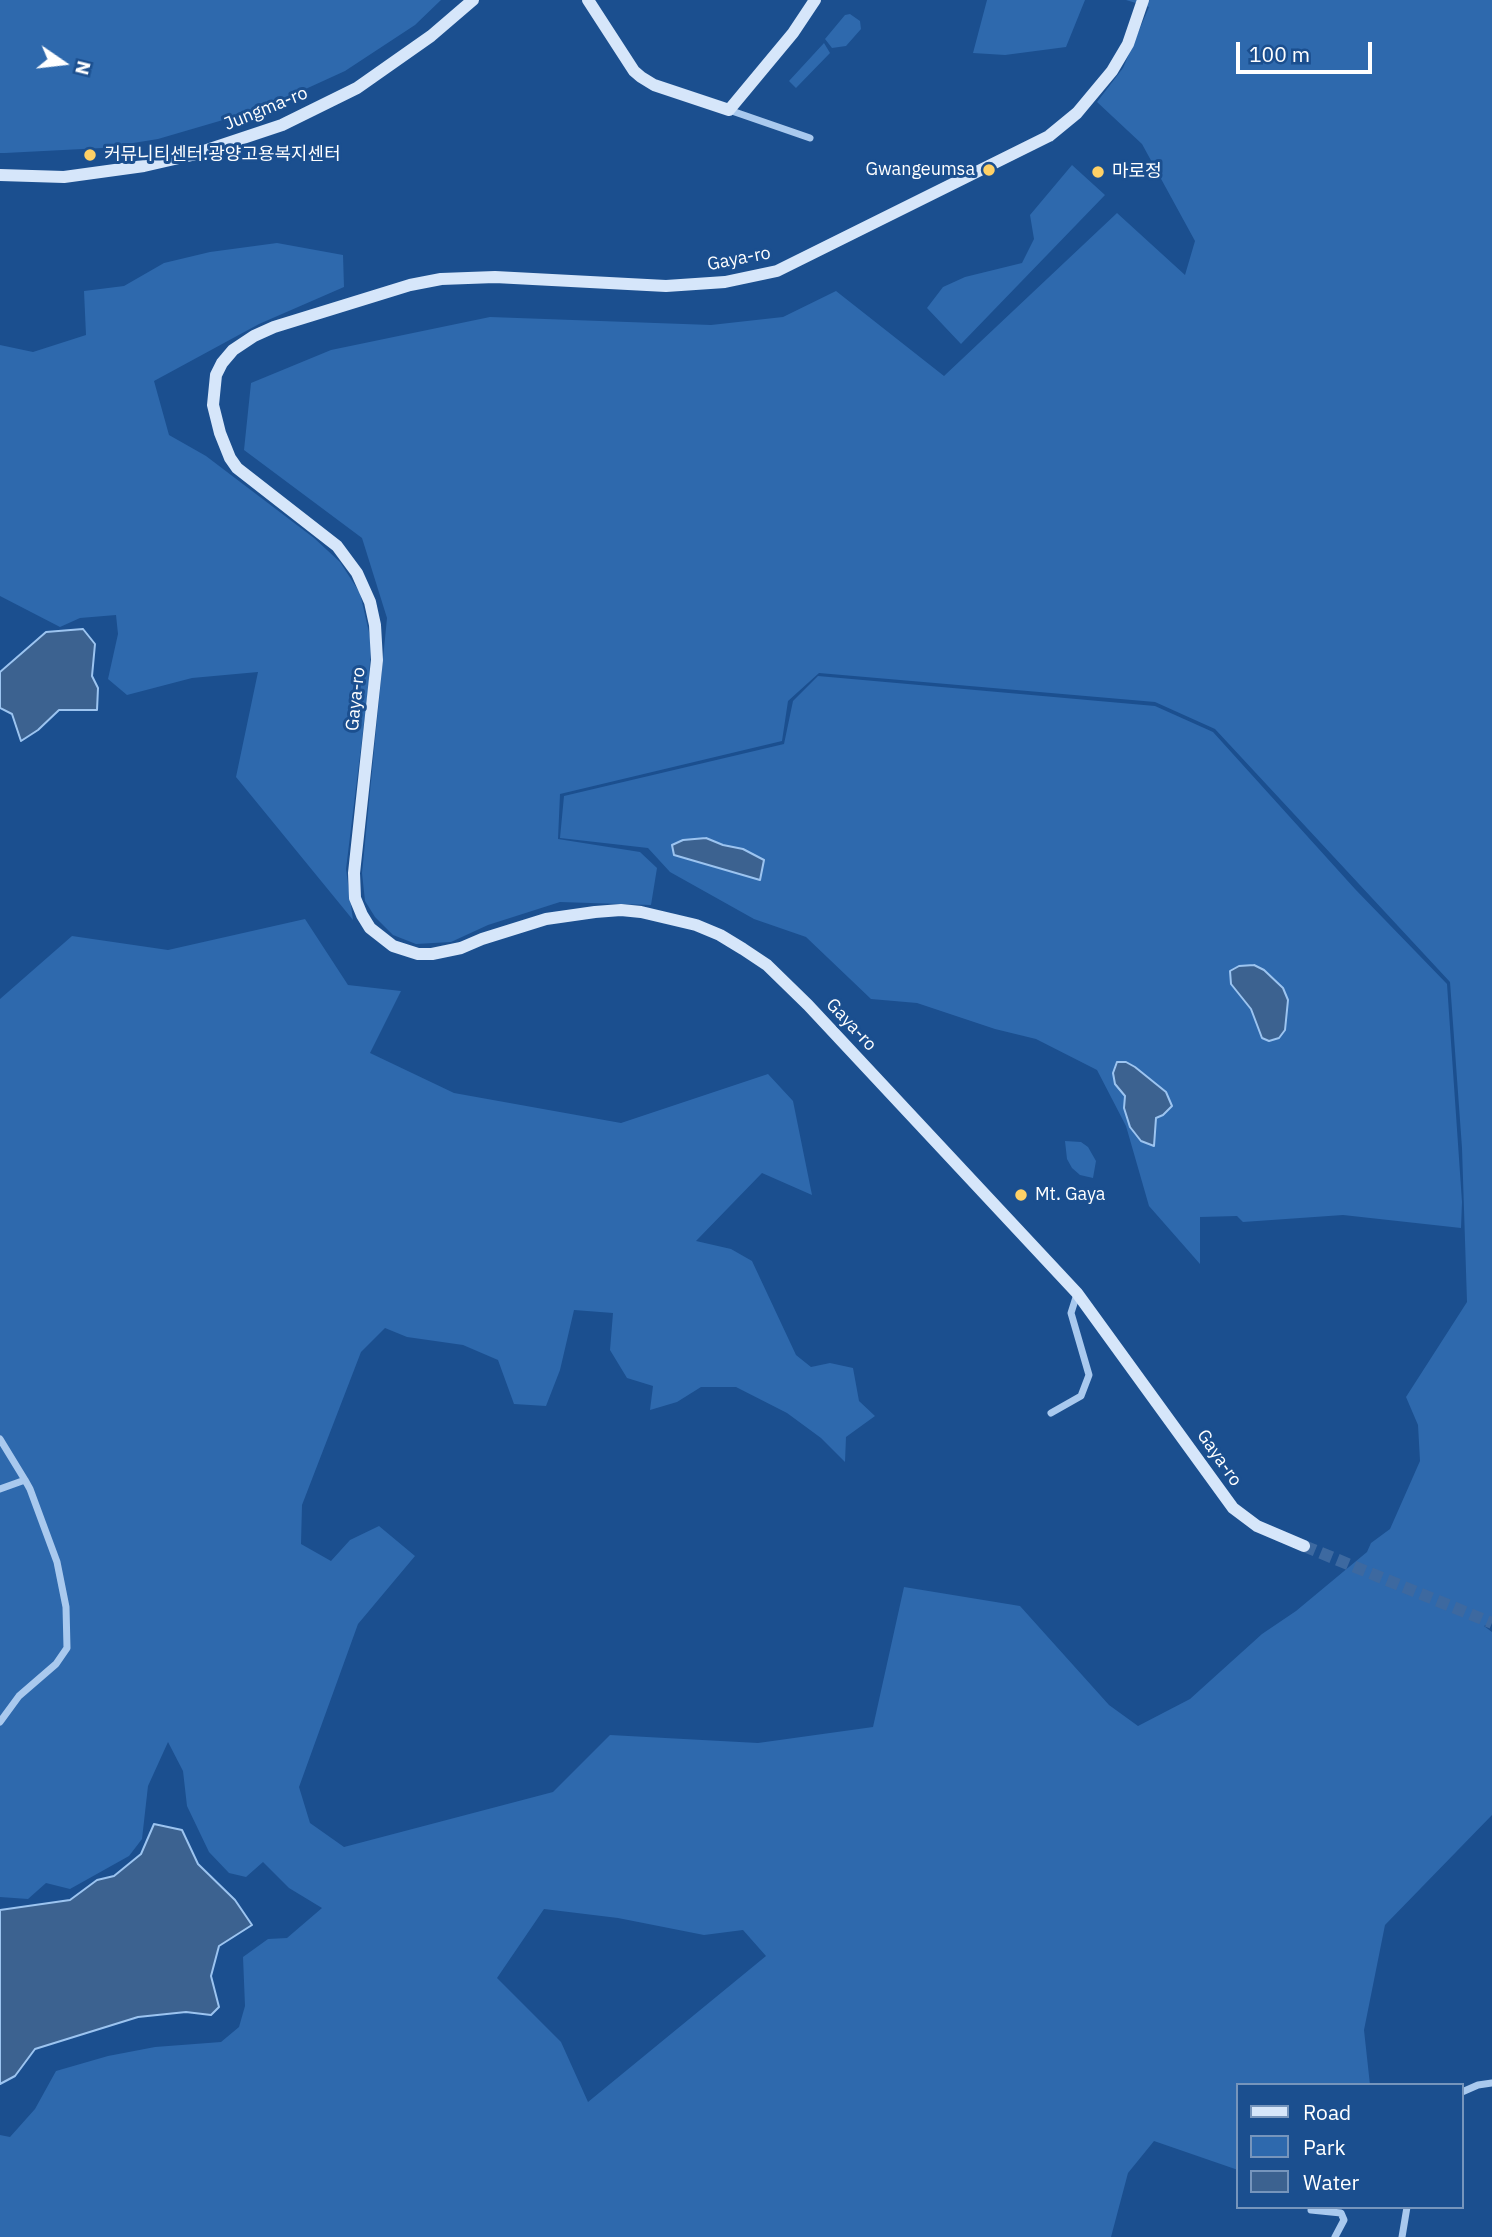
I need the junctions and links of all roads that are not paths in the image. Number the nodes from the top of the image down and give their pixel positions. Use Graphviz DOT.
graph roads {
  1 [pos="473,0"];
  2 [pos="588,0"];
  3 [pos="815,0"];
  4 [pos="1143,0"];
  5 [pos="729,110"];
  6 [pos="810,138"];
  7 [pos="0,175"];
  8 [pos="1077,1293"];
  9 [pos="1051,1413"];
  10 [pos="0,1439"];
  11 [pos="25,1480"];
  12 [pos="0,1489"];
  13 [pos="1304,1546"];
  14 [pos="0,1722"];
  15 [pos="1492,2083"];
  16 [pos="1464,2091"];
  17 [pos="1407,2209"];
  18 [pos="1311,2210"];
  19 [pos="1335,2237"];
  20 [pos="1402,2237"];
  1 -- 7 [label="street, Jungma-ro"];
  2 -- 5 [label="street"];
  3 -- 5 [label="street"];
  4 -- 8 [label="street, Gaya-ro"];
  5 -- 6 [label="street"];
  8 -- 9 [label="street"];
  8 -- 13 [label="street, Gaya-ro"];
  10 -- 11 [label="street"];
  11 -- 12 [label="street"];
  11 -- 14 [label="street"];
  15 -- 16 [label="street"];
  17 -- 20 [label="street"];
  18 -- 19 [label="street"];
}
